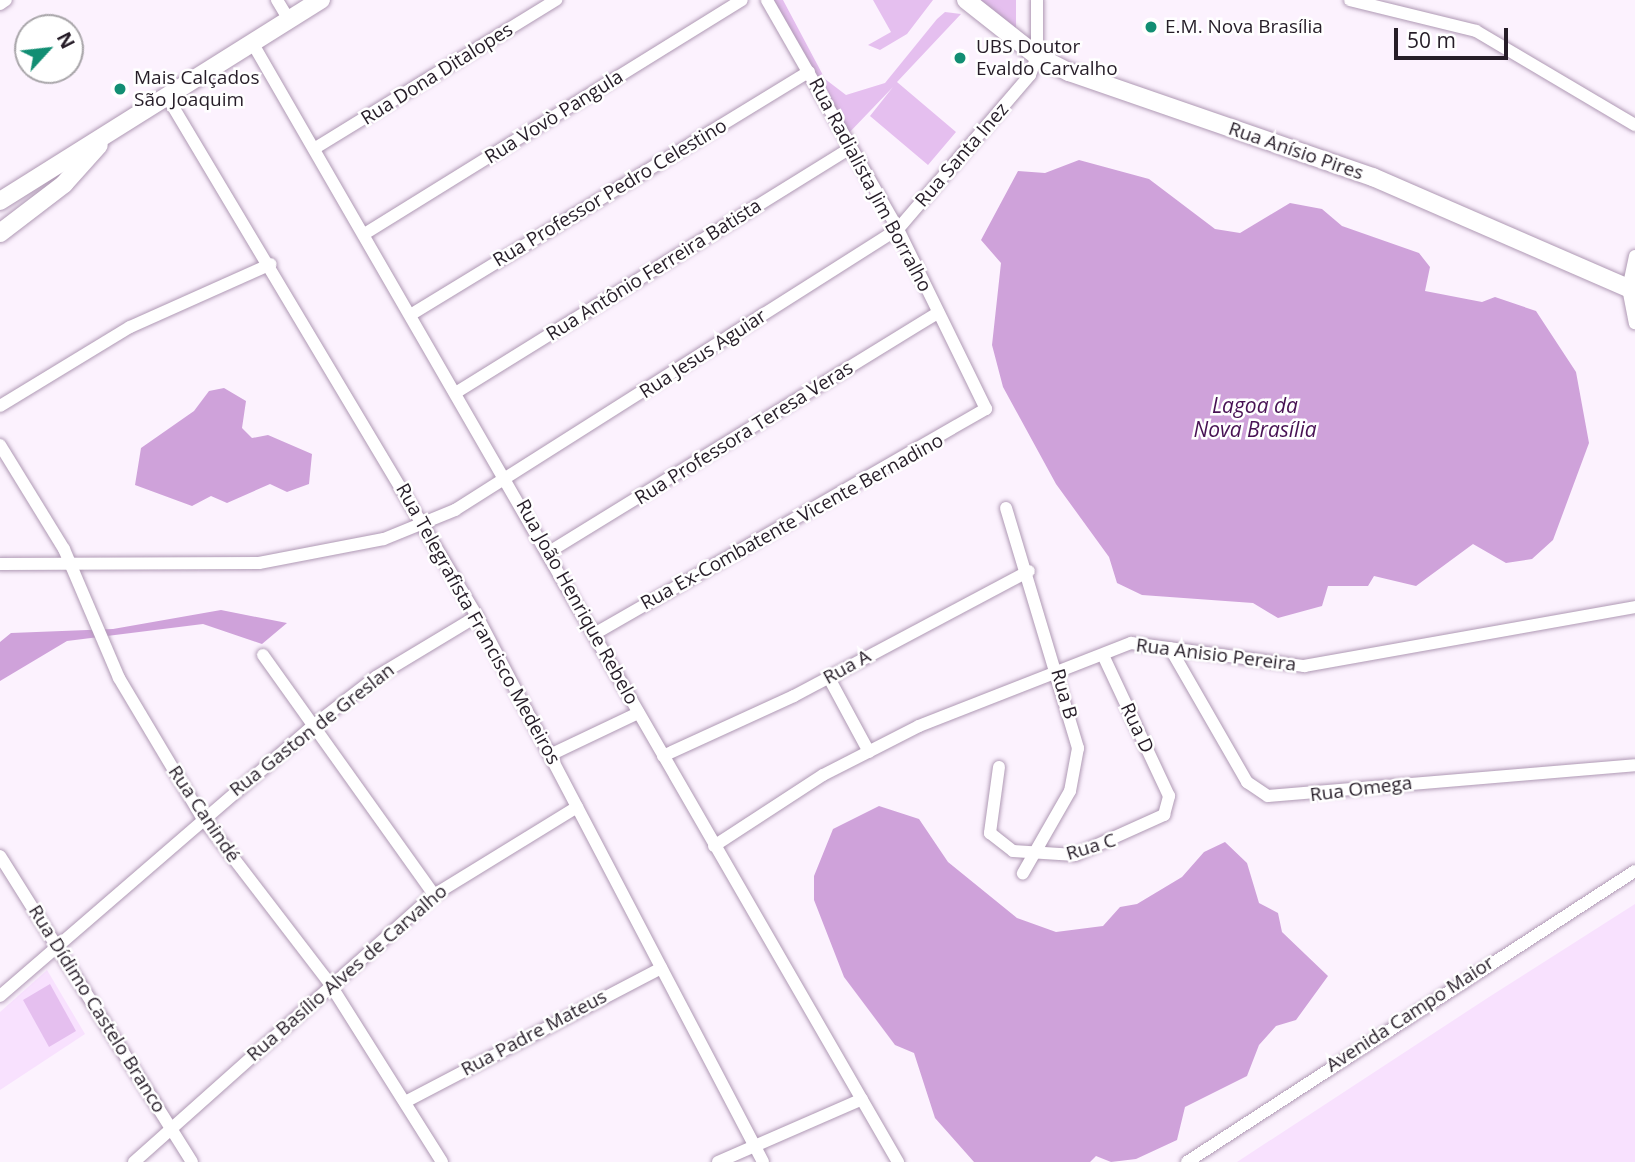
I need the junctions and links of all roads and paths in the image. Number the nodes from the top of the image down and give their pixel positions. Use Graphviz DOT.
graph roads {
  1 [pos="6,0"];
  2 [pos="277,0"];
  3 [pos="321,0"];
  4 [pos="556,0"];
  5 [pos="742,0"];
  6 [pos="767,0"];
  7 [pos="966,0"];
  8 [pos="1037,0"];
  9 [pos="1350,0"];
  10 [pos="1387,3"];
  11 [pos="0,4"];
  12 [pos="289,20"];
  13 [pos="253,44"];
  14 [pos="1037,56"];
  15 [pos="809,72"];
  16 [pos="169,100"];
  17 [pos="1635,125"];
  18 [pos="103,140"];
  19 [pos="317,147"];
  20 [pos="851,148"];
  21 [pos="0,201"];
  22 [pos="898,229"];
  23 [pos="0,233"];
  24 [pos="366,233"];
  25 [pos="1635,256"];
  26 [pos="271,264"];
  27 [pos="1632,289"];
  28 [pos="938,313"];
  29 [pos="412,314"];
  30 [pos="1635,323"];
  31 [pos="457,392"];
  32 [pos="0,406"];
  33 [pos="986,409"];
  34 [pos="0,445"];
  35 [pos="508,479"];
  36 [pos="1006,508"];
  37 [pos="426,526"];
  38 [pos="549,552"];
  39 [pos="0,564"];
  40 [pos="73,568"];
  41 [pos="1029,571"];
  42 [pos="1635,607"];
  43 [pos="477,617"];
  44 [pos="596,633"];
  45 [pos="1170,648"];
  46 [pos="1103,654"];
  47 [pos="263,655"];
  48 [pos="1058,674"];
  49 [pos="829,678"];
  50 [pos="638,713"];
  51 [pos="314,725"];
  52 [pos="869,752"];
  53 [pos="550,755"];
  54 [pos="663,756"];
  55 [pos="1635,765"];
  56 [pos="999,767"];
  57 [pos="1170,802"];
  58 [pos="577,807"];
  59 [pos="202,817"];
  60 [pos="714,846"];
  61 [pos="0,856"];
  62 [pos="1033,856"];
  63 [pos="1635,871"];
  64 [pos="1023,873"];
  65 [pos="434,895"];
  66 [pos="57,944"];
  67 [pos="661,968"];
  68 [pos="330,984"];
  69 [pos="0,996"];
  70 [pos="862,1099"];
  71 [pos="407,1101"];
  72 [pos="171,1129"];
  73 [pos="755,1149"];
  74 [pos="134,1162"];
  75 [pos="192,1162"];
  76 [pos="442,1162"];
  77 [pos="718,1162"];
  78 [pos="763,1162"];
  79 [pos="898,1162"];
  80 [pos="1187,1162"];
  1 -- 11 [label="street"];
  2 -- 12 [label="street"];
  3 -- 12 [label="street"];
  4 -- 19 [label="street, Rua Dona Ditalopes"];
  5 -- 24 [label="street, Rua Vovò Pangula"];
  6 -- 15 [label="street, Rua Radialista Jim Borralho"];
  7 -- 14 [label="street, Rua Anísio Pires"];
  8 -- 14 [label="street, Rua Santa Inez"];
  9 -- 10 [label="street"];
  10 -- 17 [label="street"];
  12 -- 13 [label="street"];
  13 -- 16 [label="street"];
  13 -- 19 [label="street, Rua João Henrique Rebelo"];
  14 -- 22 [label="street, Rua Santa Inez"];
  14 -- 27 [label="street, Rua Anísio Pires"];
  15 -- 20 [label="street, Rua Radialista Jim Borralho"];
  15 -- 29 [label="street, Rua Professor Pedro Celestino"];
  16 -- 18 [label="street"];
  16 -- 26 [label="street, Rua Telegrafista Francisco Medeiros"];
  18 -- 21 [label="street"];
  18 -- 23 [label="street"];
  19 -- 24 [label="street, Rua João Henrique Rebelo"];
  20 -- 22 [label="street, Rua Radialista Jim Borralho"];
  20 -- 31 [label="street, Rua Antônio Ferreira Batista"];
  22 -- 28 [label="street, Rua Radialista Jim Borralho"];
  22 -- 35 [label="street, Rua Jesus Aguiar"];
  24 -- 29 [label="street, Rua João Henrique Rebelo"];
  25 -- 27 [label="street"];
  26 -- 32 [label="street"];
  26 -- 37 [label="street, Rua Telegrafista Francisco Medeiros"];
  27 -- 30 [label="street"];
  28 -- 33 [label="street, Rua Radialista Jim Borralho"];
  28 -- 38 [label="street, Rua Professora Teresa Veras"];
  29 -- 31 [label="street, Rua João Henrique Rebelo"];
  31 -- 35 [label="street, Rua João Henrique Rebelo"];
  33 -- 44 [label="street, Rua Ex-Combatente Vicente Bernadino"];
  34 -- 40 [label="street, Rua Canindé"];
  35 -- 37 [label="street, Rua Jesus Aguiar"];
  35 -- 38 [label="street, Rua João Henrique Rebelo"];
  36 -- 41 [label="street, Rua B"];
  37 -- 40 [label="street, Rua Jesus Aguiar"];
  37 -- 43 [label="street, Rua Telegrafista Francisco Medeiros"];
  38 -- 44 [label="street, Rua João Henrique Rebelo"];
  39 -- 40 [label="street, Rua Jesus Aguiar"];
  40 -- 59 [label="street, Rua Canindé"];
  41 -- 48 [label="street, Rua B"];
  41 -- 49 [label="street, Rua A"];
  42 -- 45 [label="street, Rua Anisio Pereira"];
  43 -- 51 [label="street, Rua Gaston de Greslan"];
  43 -- 53 [label="street, Rua Telegrafista Francisco Medeiros"];
  44 -- 50 [label="street, Rua João Henrique Rebelo"];
  45 -- 46 [label="street, Rua Anisio Pereira"];
  45 -- 55 [label="street, Rua Omega"];
  46 -- 48 [label="street, Rua Anisio Pereira"];
  46 -- 57 [label="street, Rua D"];
  47 -- 51 [label="street"];
  48 -- 52 [label="street, Rua Anisio Pereira"];
  48 -- 62 [label="street, Rua B"];
  49 -- 52 [label="street"];
  49 -- 54 [label="street, Rua A"];
  50 -- 53 [label="street"];
  50 -- 54 [label="street, Rua João Henrique Rebelo"];
  51 -- 59 [label="street, Rua Gaston de Greslan"];
  51 -- 65 [label="street"];
  52 -- 60 [label="street, Rua Anisio Pereira"];
  53 -- 58 [label="street, Rua Telegrafista Francisco Medeiros"];
  54 -- 60 [label="street, Rua João Henrique Rebelo"];
  56 -- 62 [label="street"];
  57 -- 62 [label="street, Rua C"];
  58 -- 65 [label="street, Rua Basílio Alves de Carvalho"];
  58 -- 67 [label="street, Rua Telegrafista Francisco Medeiros"];
  59 -- 66 [label="street, Rua Gaston de Greslan"];
  59 -- 68 [label="street, Rua Canindé"];
  60 -- 70 [label="street, Rua João Henrique Rebelo"];
  61 -- 66 [label="street, Rua Dídimo Castelo Branco"];
  62 -- 64 [label="street, Rua B"];
  63 -- 80 [label="street, Avenida Campo Maior"];
  65 -- 68 [label="street, Rua Basílio Alves de Carvalho"];
  66 -- 69 [label="street, Rua Gaston de Greslan"];
  66 -- 72 [label="street, Rua Dídimo Castelo Branco"];
  67 -- 71 [label="street, Rua Padre Mateus"];
  67 -- 73 [label="street, Rua Telegrafista Francisco Medeiros"];
  68 -- 71 [label="street, Rua Canindé"];
  68 -- 72 [label="street, Rua Basílio Alves de Carvalho"];
  70 -- 73 [label="street"];
  70 -- 79 [label="street, Rua João Henrique Rebelo"];
  71 -- 76 [label="street, Rua Canindé"];
  72 -- 74 [label="street, Rua Basílio Alves de Carvalho"];
  72 -- 75 [label="street, Rua Dídimo Castelo Branco"];
  73 -- 77 [label="street"];
  73 -- 78 [label="street, Rua Telegrafista Francisco Medeiros"];
}
